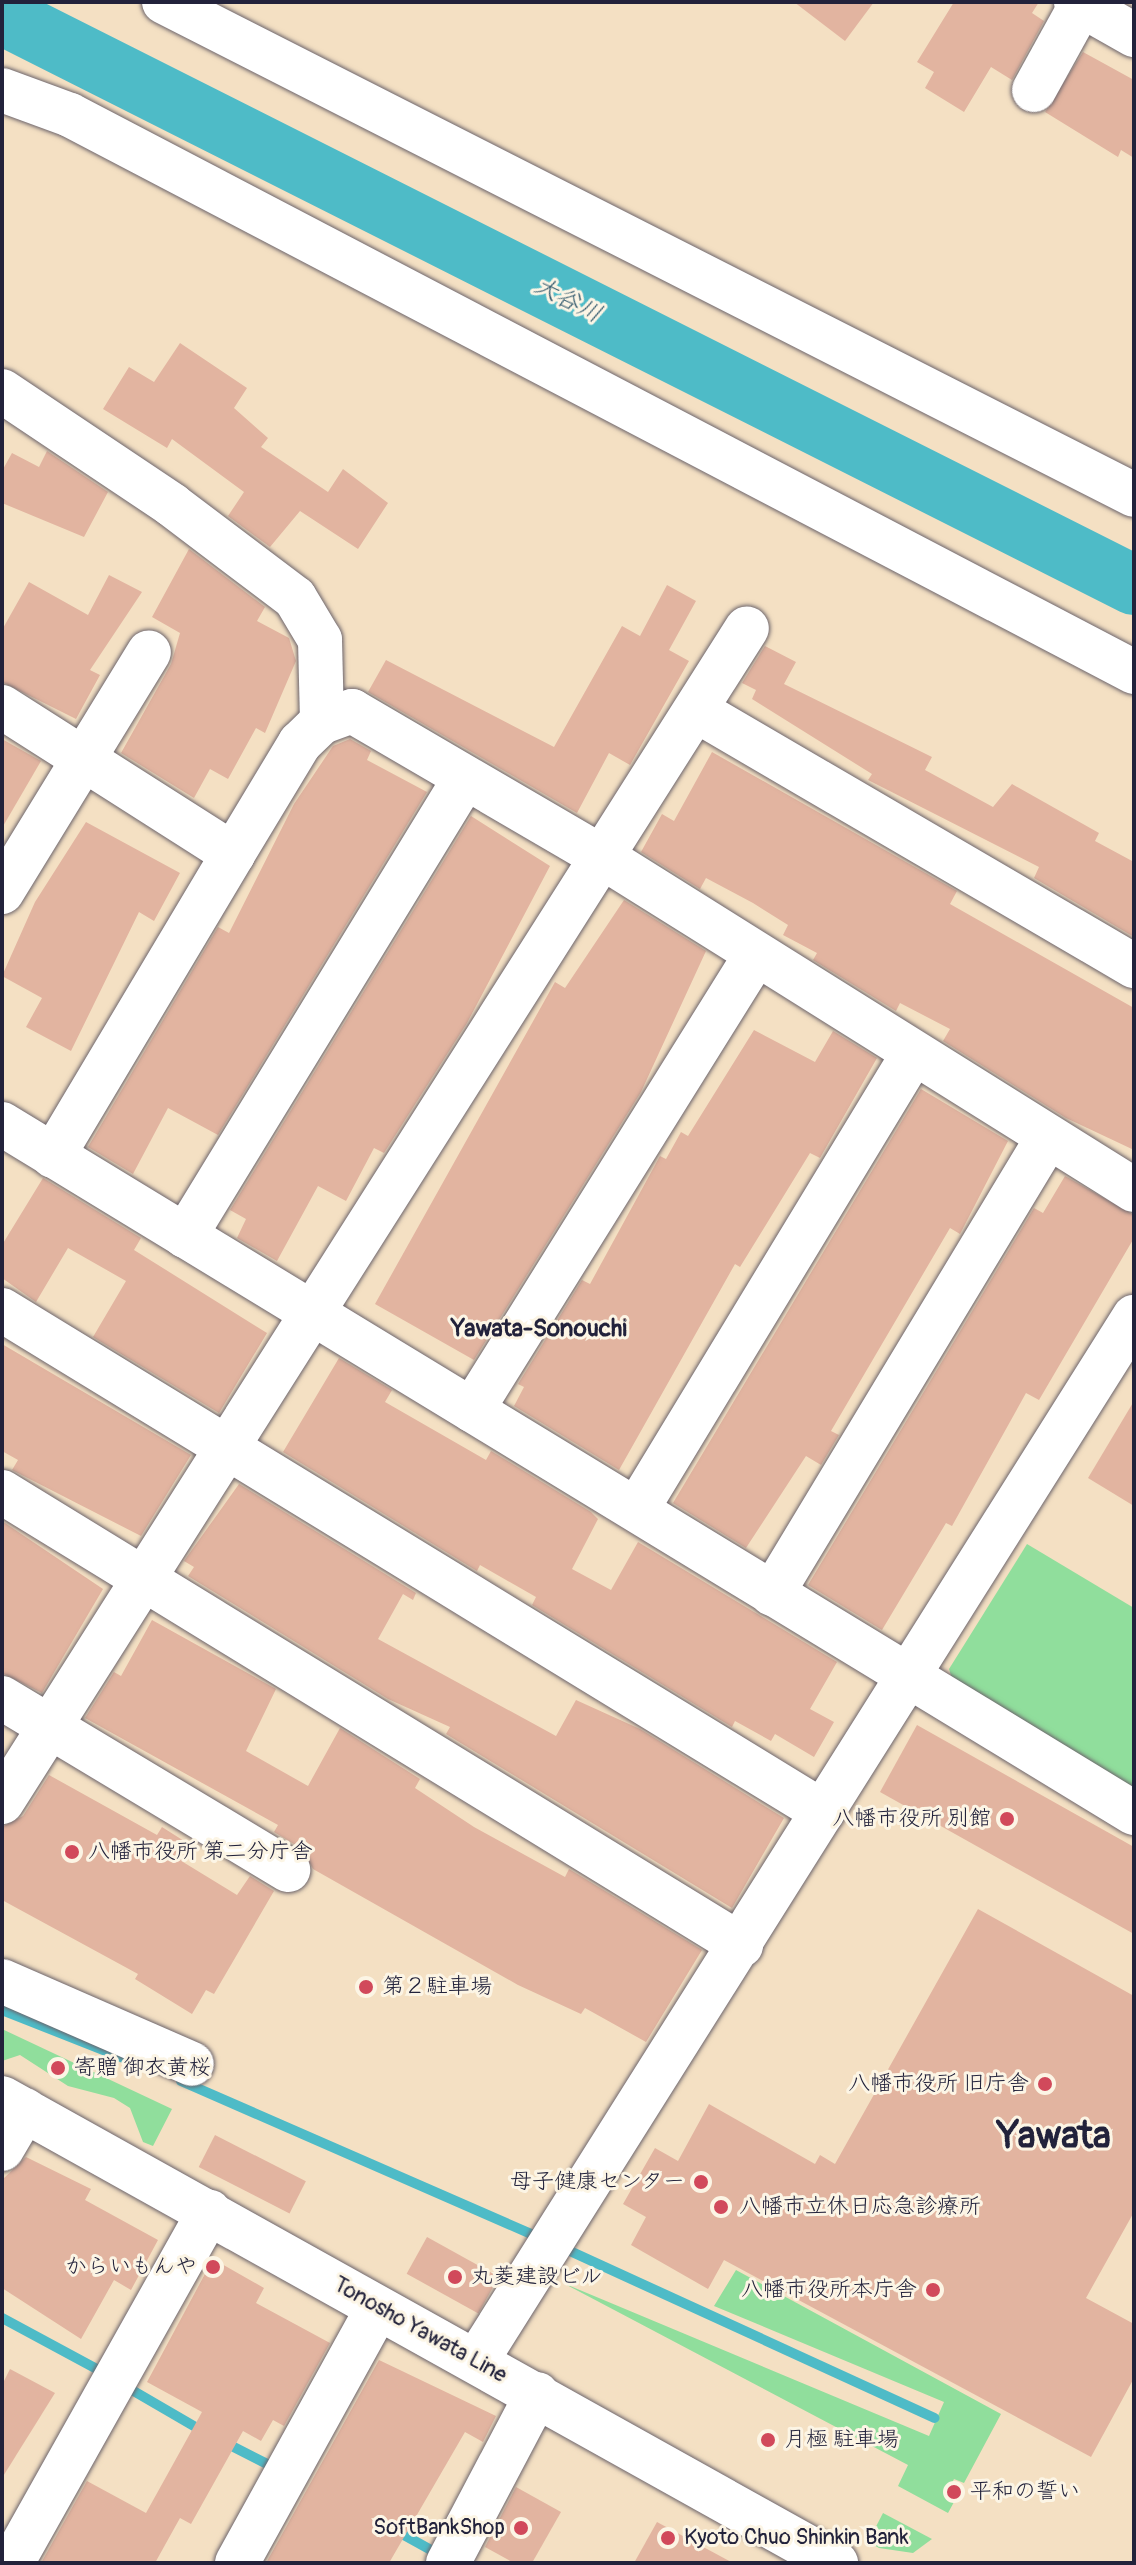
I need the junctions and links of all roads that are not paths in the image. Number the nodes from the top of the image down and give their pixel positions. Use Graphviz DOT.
graph roads {
  1 [pos="164,2"];
  2 [pos="1078,4"];
  3 [pos="1134,35"];
  4 [pos="2,90"];
  5 [pos="1034,90"];
  6 [pos="2,391"];
  7 [pos="1134,495"];
  8 [pos="747,628"];
  9 [pos="149,652"];
  10 [pos="1134,672"];
  11 [pos="2,707"];
  12 [pos="699,712"];
  13 [pos="322,722"];
  14 [pos="85,754"];
  15 [pos="465,778"];
  16 [pos="233,854"];
  17 [pos="604,858"];
  18 [pos="2,892"];
  19 [pos="755,956"];
  20 [pos="1134,966"];
  21 [pos="913,1054"];
  22 [pos="2,1124"];
  23 [pos="1048,1137"];
  24 [pos="53,1156"];
  25 [pos="1134,1190"];
  26 [pos="185,1236"];
  27 [pos="2,1310"];
  28 [pos="311,1314"];
  29 [pos="1134,1317"];
  30 [pos="1119,1375"];
  31 [pos="472,1410"];
  32 [pos="228,1447"];
  33 [pos="2,1492"];
  34 [pos="637,1509"];
  35 [pos="145,1579"];
  36 [pos="772,1594"];
  37 [pos="908,1676"];
  38 [pos="2,1698"];
  39 [pos="49,1726"];
  40 [pos="2,1802"];
  41 [pos="823,1812"];
  42 [pos="1134,1813"];
  43 [pos="288,1870"];
  44 [pos="741,1945"];
  45 [pos="2,1981"];
  46 [pos="192,2064"];
  47 [pos="14,2104"];
  48 [pos="2,2149"];
  49 [pos="209,2212"];
  50 [pos="378,2308"];
  51 [pos="477,2360"];
  52 [pos="537,2394"];
  53 [pos="451,2557"];
  54 [pos="12,2563"];
  55 [pos="237,2563"];
  56 [pos="836,2563"];
  1 -- 7 [label="street"];
  2 -- 3 [label="street"];
  2 -- 5 [label="street"];
  4 -- 10 [label="street"];
  6 -- 13 [label="street"];
  8 -- 12 [label="street"];
  9 -- 14 [label="street"];
  11 -- 14 [label="street"];
  12 -- 17 [label="street"];
  12 -- 20 [label="street"];
  13 -- 15 [label="street"];
  13 -- 16 [label="street"];
  14 -- 16 [label="street"];
  14 -- 18 [label="street"];
  15 -- 17 [label="street"];
  15 -- 26 [label="street"];
  16 -- 24 [label="street"];
  17 -- 19 [label="street"];
  17 -- 28 [label="street"];
  19 -- 21 [label="street"];
  19 -- 31 [label="street"];
  21 -- 23 [label="street"];
  21 -- 34 [label="street"];
  22 -- 24 [label="street"];
  23 -- 25 [label="street"];
  23 -- 36 [label="street"];
  24 -- 26 [label="street"];
  26 -- 28 [label="street"];
  27 -- 32 [label="street"];
  28 -- 31 [label="street"];
  28 -- 32 [label="street"];
  29 -- 30 [label="street"];
  30 -- 37 [label="street"];
  31 -- 34 [label="street"];
  32 -- 35 [label="street"];
  32 -- 41 [label="street"];
  33 -- 35 [label="street"];
  34 -- 36 [label="street"];
  35 -- 39 [label="street"];
  35 -- 44 [label="street"];
  36 -- 37 [label="street"];
  37 -- 41 [label="street"];
  37 -- 42 [label="street"];
  38 -- 39 [label="street"];
  39 -- 40 [label="street"];
  39 -- 43 [label="street"];
  41 -- 44 [label="street"];
  44 -- 51 [label="street"];
  45 -- 46 [label="street"];
  47 -- 48 [label="street"];
  47 -- 49 [label="street, Tonosho Yawata Line"];
  49 -- 50 [label="street, Tonosho Yawata Line"];
  49 -- 54 [label="street"];
  50 -- 51 [label="street, Tonosho Yawata Line"];
  50 -- 55 [label="street"];
  51 -- 52 [label="street, Tonosho Yawata Line"];
  52 -- 53 [label="street"];
  52 -- 56 [label="street, Tonosho Yawata Line"];
}
